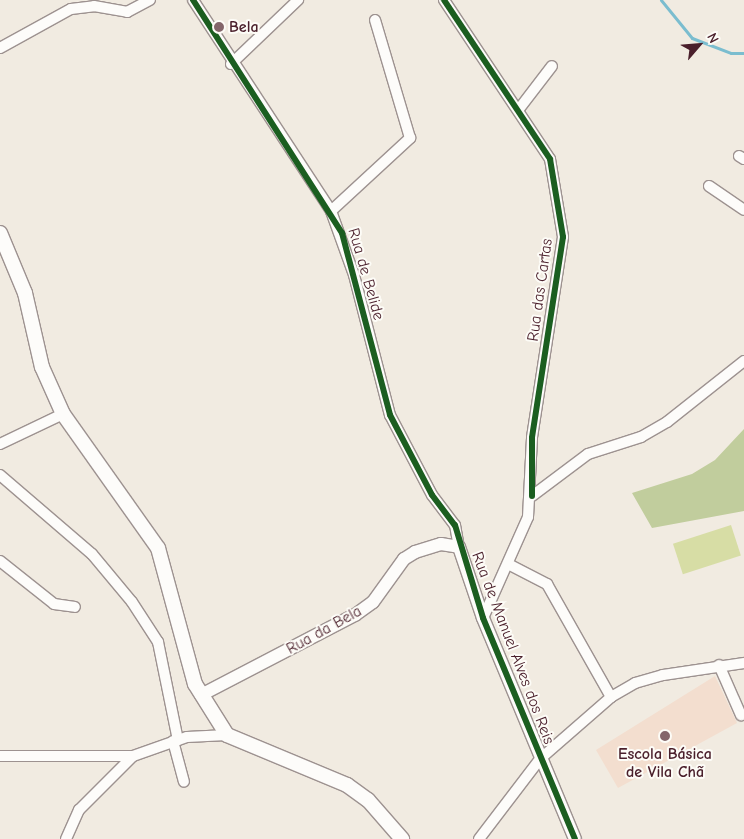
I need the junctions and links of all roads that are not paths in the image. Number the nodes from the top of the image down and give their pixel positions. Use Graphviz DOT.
graph roads {
  1 [pos="150,0"];
  2 [pos="193,0"];
  3 [pos="298,0"];
  4 [pos="444,0"];
  5 [pos="375,20"];
  6 [pos="0,48"];
  7 [pos="231,64"];
  8 [pos="552,66"];
  9 [pos="519,109"];
  10 [pos="708,186"];
  11 [pos="744,210"];
  12 [pos="331,211"];
  13 [pos="0,234"];
  14 [pos="744,361"];
  15 [pos="62,414"];
  16 [pos="0,444"];
  17 [pos="0,475"];
  18 [pos="532,496"];
  19 [pos="460,547"];
  20 [pos="0,561"];
  21 [pos="510,565"];
  22 [pos="75,607"];
  23 [pos="483,618"];
  24 [pos="744,663"];
  25 [pos="719,666"];
  26 [pos="201,695"];
  27 [pos="612,697"];
  28 [pos="742,715"];
  29 [pos="227,734"];
  30 [pos="175,740"];
  31 [pos="0,756"];
  32 [pos="133,756"];
  33 [pos="540,759"];
  34 [pos="184,782"];
  35 [pos="66,839"];
  36 [pos="402,839"];
  37 [pos="479,839"];
  38 [pos="575,839"];
  1 -- 6 [label="street"];
  2 -- 7 [label="street, Rua de Belide"];
  3 -- 7 [label="street"];
  4 -- 9 [label="street, Rua das Cartas"];
  5 -- 12 [label="street"];
  7 -- 12 [label="street, Rua de Belide"];
  8 -- 9 [label="street"];
  9 -- 18 [label="street, Rua das Cartas"];
  10 -- 11 [label="street"];
  12 -- 19 [label="street, Rua de Belide"];
  13 -- 15 [label="main road"];
  14 -- 18 [label="street"];
  15 -- 16 [label="street"];
  15 -- 26 [label="main road"];
  17 -- 30 [label="street"];
  18 -- 21 [label="street, Rua das Cartas"];
  19 -- 23 [label="street, Rua de Manuel Alves dos Reis"];
  19 -- 26 [label="street, Rua da Bela"];
  20 -- 22 [label="street"];
  21 -- 23 [label="street, Rua das Cartas"];
  21 -- 27 [label="street"];
  23 -- 33 [label="street, Rua de Manuel Alves dos Reis"];
  24 -- 25 [label="street"];
  25 -- 27 [label="street"];
  25 -- 28 [label="street"];
  26 -- 29 [label="main road"];
  27 -- 33 [label="street"];
  29 -- 30 [label="street"];
  29 -- 36 [label="main road"];
  30 -- 32 [label="street"];
  30 -- 34 [label="street"];
  31 -- 32 [label="street"];
  32 -- 35 [label="street"];
  33 -- 37 [label="street, Rua de Manuel Alves dos Reis"];
  33 -- 38 [label="street"];
}
